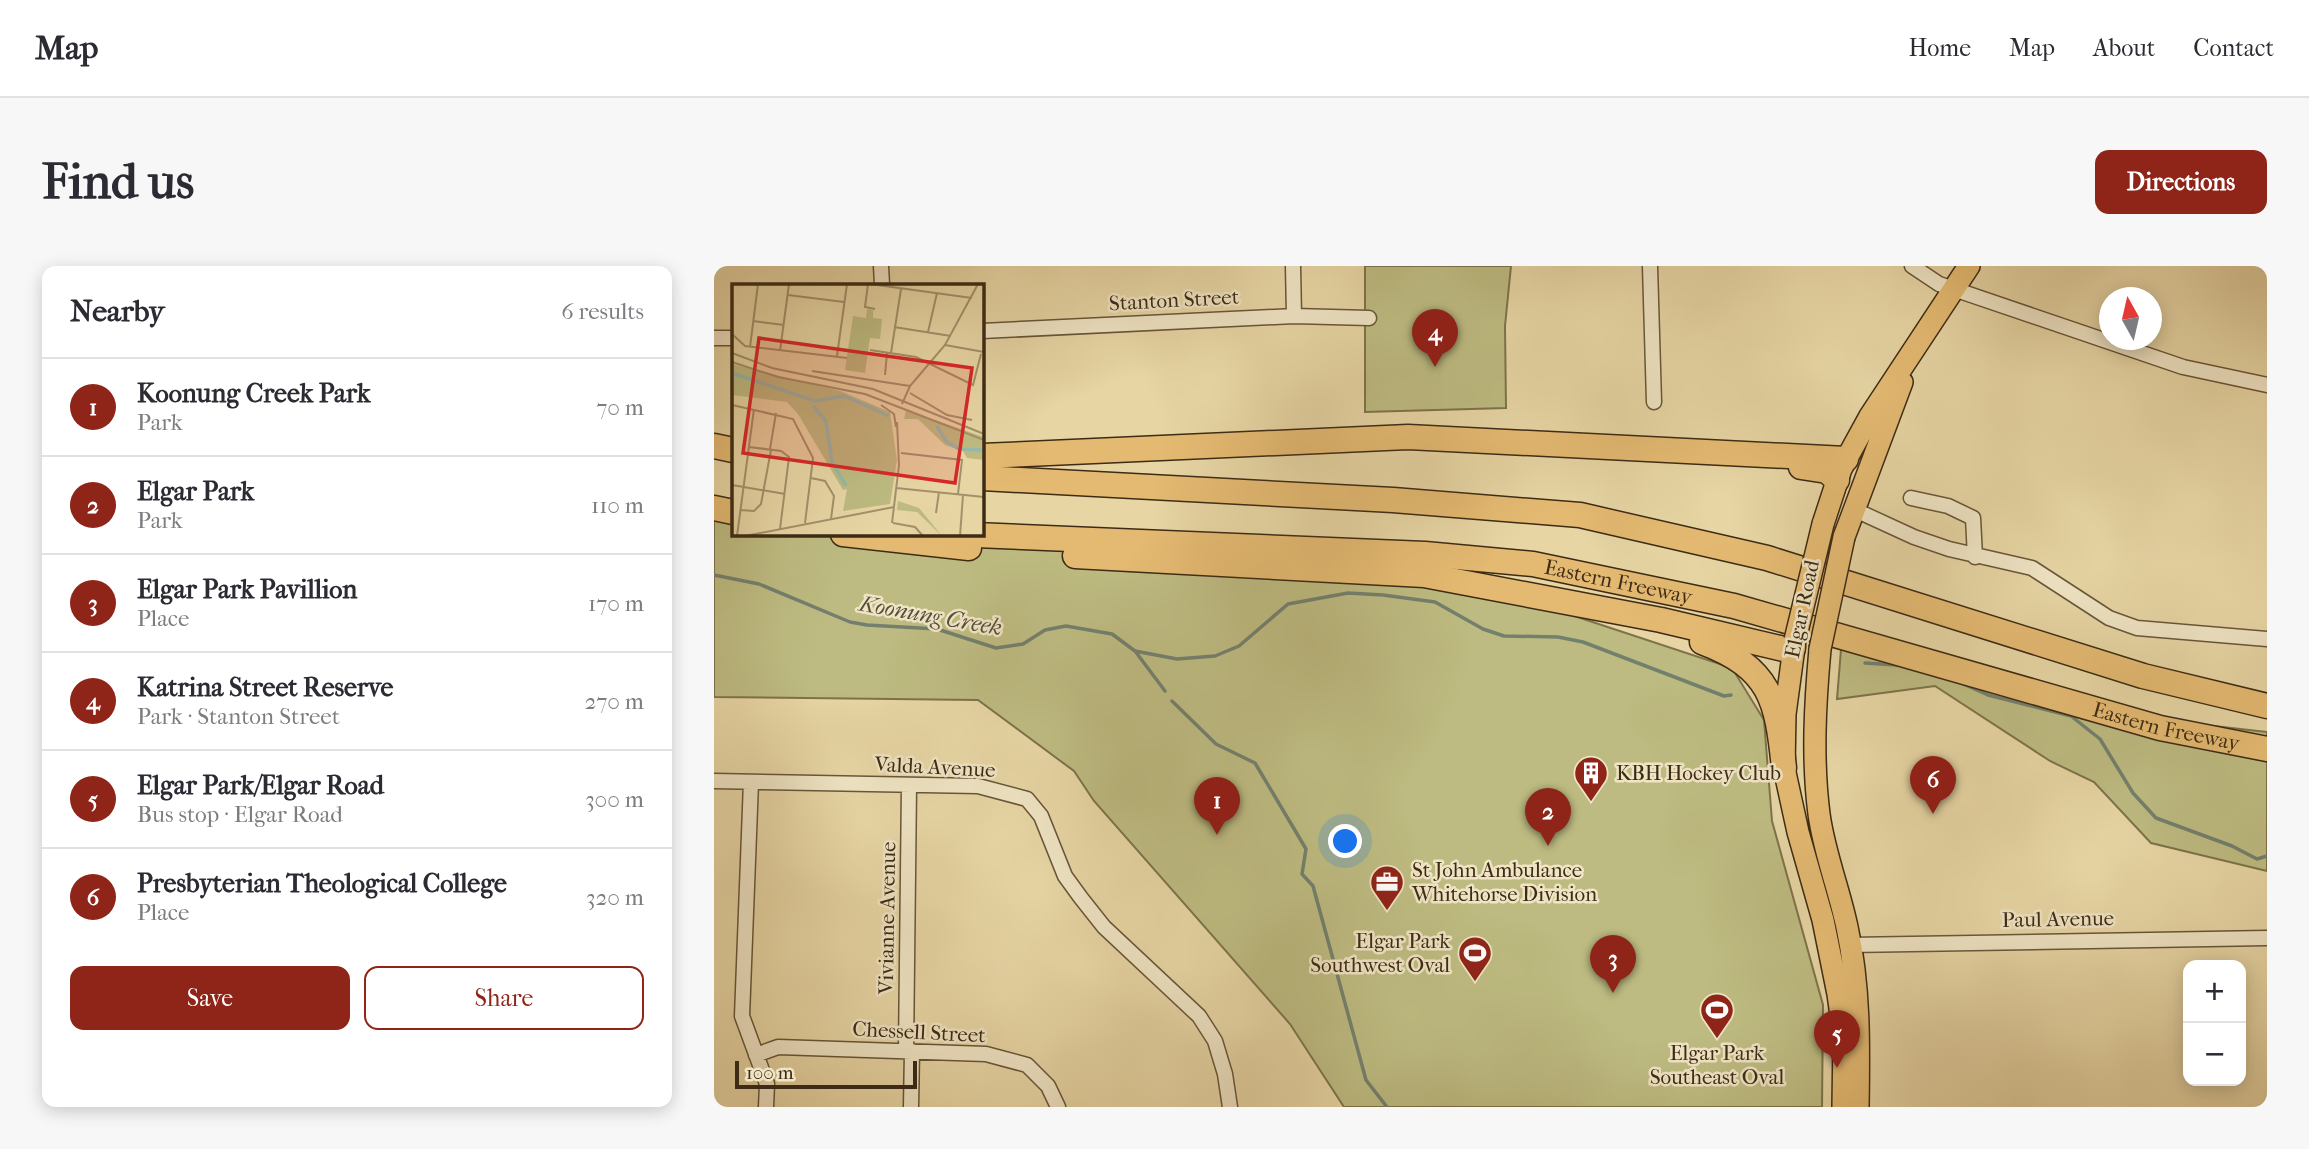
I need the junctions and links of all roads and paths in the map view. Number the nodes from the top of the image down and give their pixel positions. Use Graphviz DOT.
graph roads {
  1 [pos="881,266"];
  2 [pos="1293,266"];
  3 [pos="1650,266"];
  4 [pos="1912,266"];
  5 [pos="1969,266"];
  6 [pos="882,284"];
  7 [pos="1955,289"];
  8 [pos="1294,316"];
  9 [pos="1369,318"];
  10 [pos="984,331"];
  11 [pos="1923,336"];
  12 [pos="714,338"];
  13 [pos="732,338"];
  14 [pos="2267,385"];
  15 [pos="1654,402"];
  16 [pos="714,446"];
  17 [pos="732,450"];
  18 [pos="984,456"];
  19 [pos="1842,469"];
  20 [pos="984,478"];
  21 [pos="1911,498"];
  22 [pos="714,505"];
  23 [pos="732,507"];
  24 [pos="1853,509"];
  25 [pos="732,512"];
  26 [pos="984,535"];
  27 [pos="861,536"];
  28 [pos="1975,556"];
  29 [pos="1631,616"];
  30 [pos="2267,639"];
  31 [pos="1803,644"];
  32 [pos="2267,705"];
  33 [pos="2267,749"];
  34 [pos="1784,768"];
  35 [pos="714,781"];
  36 [pos="751,782"];
  37 [pos="909,785"];
  38 [pos="1823,836"];
  39 [pos="1819,906"];
  40 [pos="2267,938"];
  41 [pos="1858,944"];
  42 [pos="1828,949"];
  43 [pos="909,1051"];
  44 [pos="756,1055"];
  45 [pos="766,1107"];
  46 [pos="911,1107"];
  47 [pos="1058,1107"];
  48 [pos="1230,1107"];
  49 [pos="1843,1107"];
  50 [pos="1858,1107"];
  1 -- 6 [label="street"];
  2 -- 8 [label="street"];
  3 -- 15 [label="street"];
  4 -- 7 [label="street"];
  5 -- 7 [label="main road, Elgar Road"];
  7 -- 11 [label="main road, Elgar Road"];
  7 -- 14 [label="street"];
  8 -- 9 [label="street, Stanton Street"];
  8 -- 10 [label="street, Stanton Street"];
  11 -- 19 [label="main road, Elgar Road"];
  11 -- 24 [label="main road, Elgar Road"];
  12 -- 13 [label="street"];
  16 -- 17 [label="highway"];
  18 -- 19 [label="highway"];
  19 -- 24 [label="main road"];
  19 -- 31 [label="main road, Elgar Road, bridge"];
  20 -- 32 [label="highway, Eastern Freeway"];
  21 -- 28 [label="street"];
  22 -- 23 [label="highway"];
  22 -- 25 [label="highway"];
  24 -- 28 [label="street"];
  24 -- 31 [label="main road, Elgar Road, bridge"];
  26 -- 33 [label="highway, Eastern Freeway"];
  27 -- 29 [label="highway"];
  28 -- 30 [label="street"];
  29 -- 31 [label="highway"];
  29 -- 34 [label="highway"];
  31 -- 34 [label="main road, Elgar Road"];
  31 -- 38 [label="main road, Elgar Road"];
  34 -- 39 [label="main road, Elgar Road"];
  35 -- 36 [label="street, Valda Avenue"];
  36 -- 37 [label="street, Valda Avenue"];
  36 -- 44 [label="street"];
  37 -- 43 [label="street, Vivianne Avenue"];
  37 -- 48 [label="street, Valda Avenue"];
  38 -- 39 [label="main road, Elgar Road"];
  38 -- 41 [label="main road, Elgar Road"];
  39 -- 42 [label="main road, Elgar Road"];
  40 -- 41 [label="street, Paul Avenue"];
  41 -- 42 [label="main road"];
  41 -- 50 [label="main road, Elgar Road"];
  42 -- 49 [label="main road, Elgar Road"];
  43 -- 44 [label="street, Chessell Street"];
  43 -- 46 [label="street, Vivianne Avenue"];
  43 -- 47 [label="street, Chessell Street"];
  44 -- 45 [label="street"];
}
